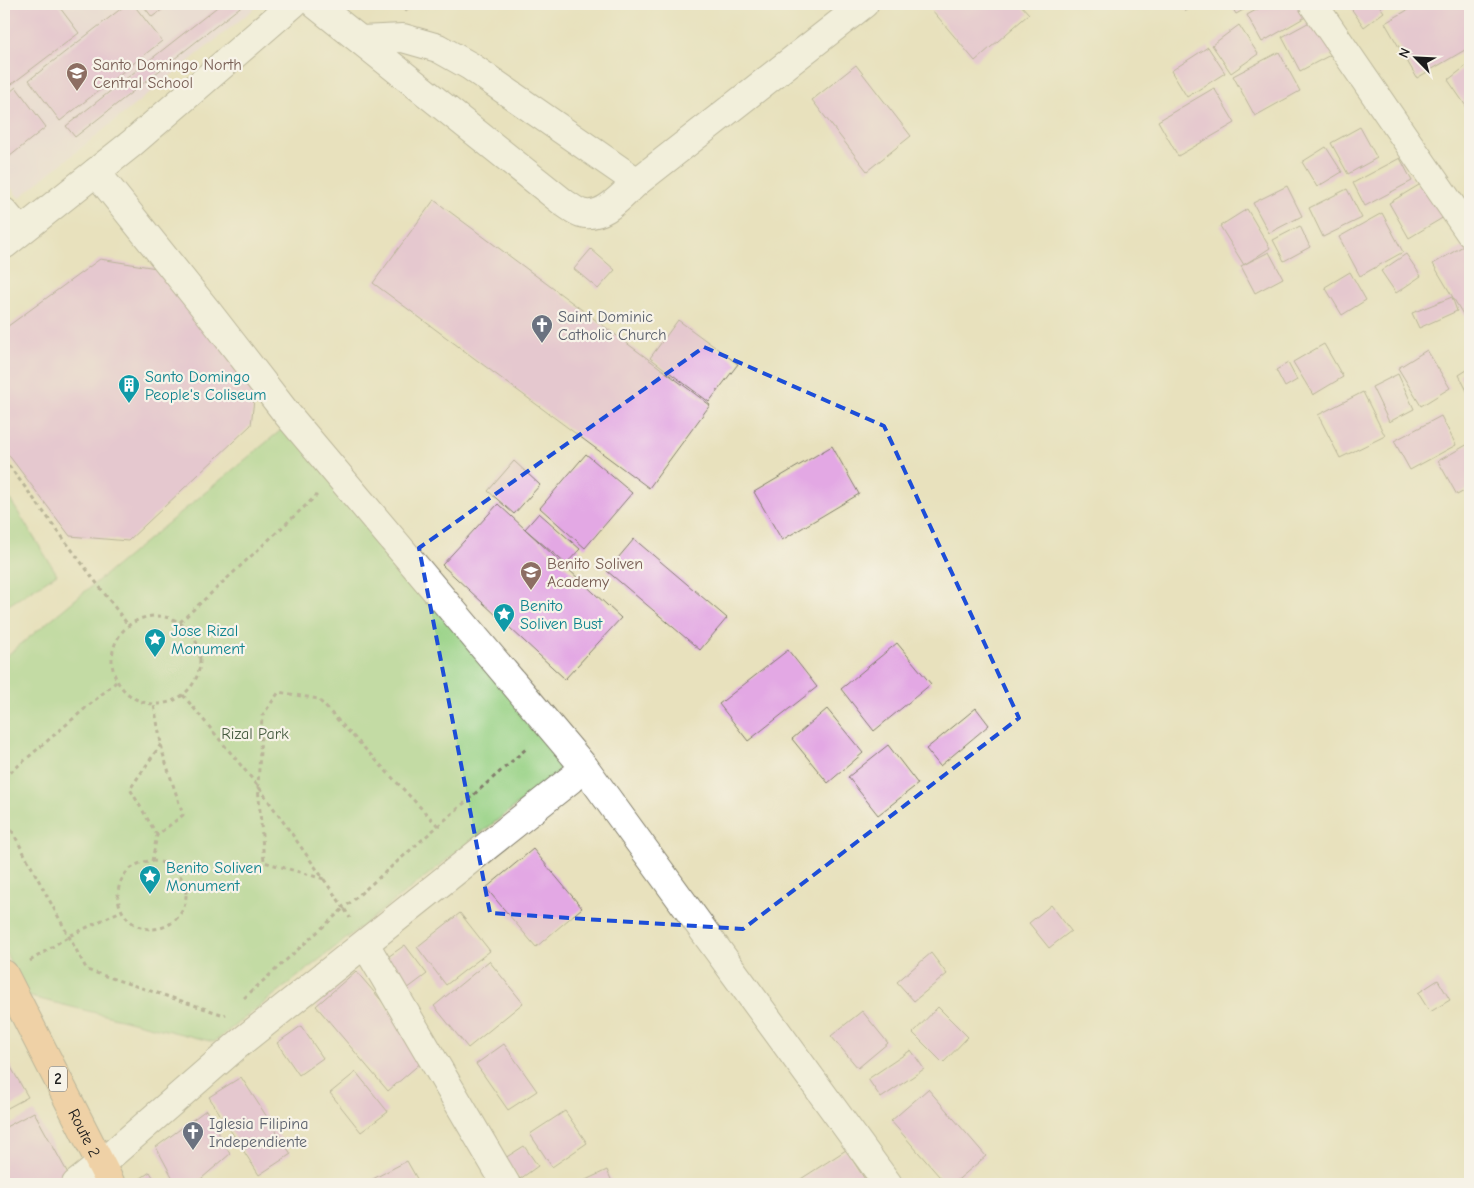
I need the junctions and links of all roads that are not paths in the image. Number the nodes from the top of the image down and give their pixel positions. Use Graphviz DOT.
graph roads {
  1 [pos="293,4"];
  2 [pos="315,4"];
  3 [pos="864,4"];
  4 [pos="1313,4"];
  5 [pos="361,40"];
  6 [pos="96,172"];
  7 [pos="636,182"];
  8 [pos="9,230"];
  9 [pos="1470,233"];
  10 [pos="585,768"];
  11 [pos="365,944"];
  12 [pos="5,976"];
  13 [pos="106,1174"];
  14 [pos="76,1184"];
  15 [pos="506,1184"];
  16 [pos="888,1184"];
  1 -- 6 [label="street"];
  2 -- 5 [label="street"];
  3 -- 7 [label="street"];
  4 -- 9 [label="street"];
  5 -- 7 [label="street"];
  5 -- 7 [label="street"];
  6 -- 8 [label="street"];
  6 -- 10 [label="street"];
  10 -- 11 [label="street"];
  10 -- 16 [label="street"];
  11 -- 13 [label="street"];
  11 -- 15 [label="street"];
  12 -- 13 [label="highway, Route 2 / 2"];
  13 -- 14 [label="street"];
}
